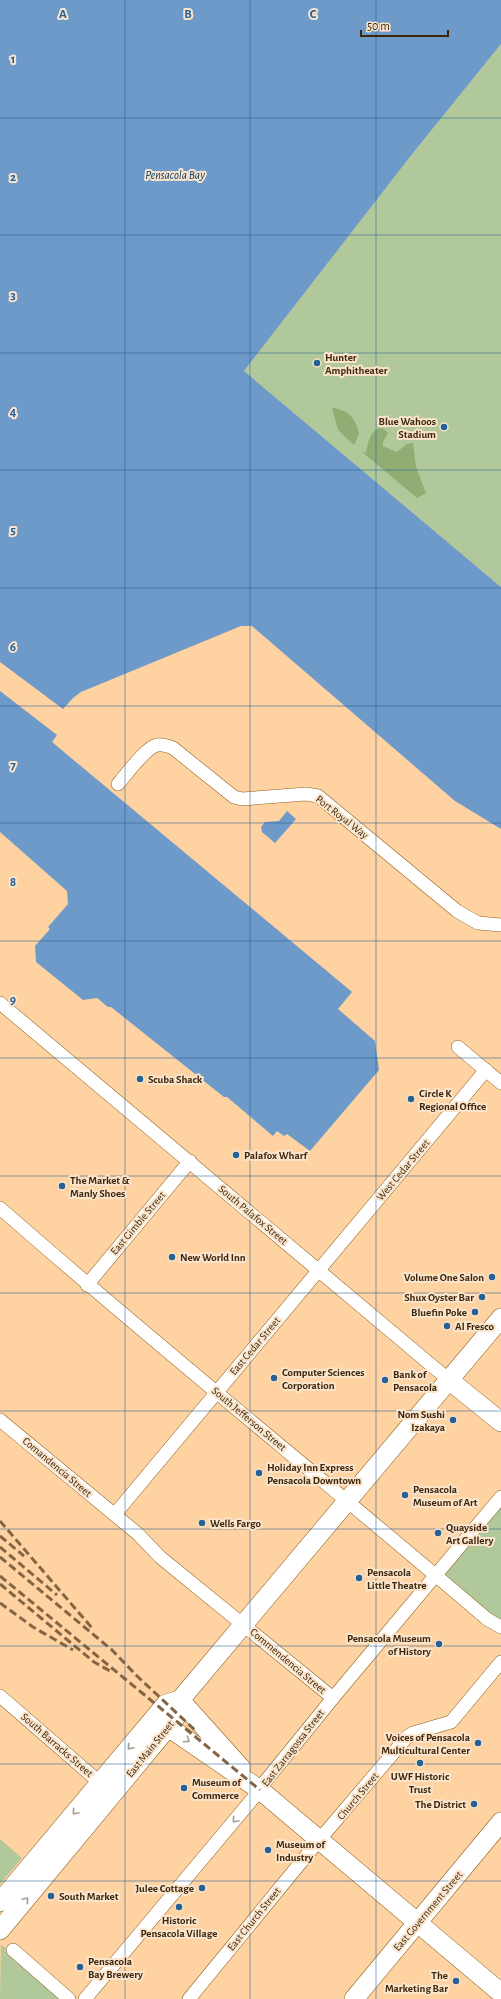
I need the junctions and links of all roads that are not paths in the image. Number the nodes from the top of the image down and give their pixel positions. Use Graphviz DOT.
graph roads {
  1 [pos="118,784"];
  2 [pos="501,926"];
  3 [pos="2,1008"];
  4 [pos="458,1047"];
  5 [pos="486,1070"];
  6 [pos="501,1083"];
  7 [pos="190,1162"];
  8 [pos="0,1208"];
  9 [pos="319,1270"];
  10 [pos="87,1285"];
  11 [pos="501,1318"];
  12 [pos="449,1380"];
  13 [pos="217,1392"];
  14 [pos="0,1420"];
  15 [pos="501,1422"];
  16 [pos="501,1497"];
  17 [pos="347,1500"];
  18 [pos="115,1514"];
  19 [pos="435,1575"];
  20 [pos="243,1623"];
  21 [pos="501,1627"];
  22 [pos="501,1662"];
  23 [pos="0,1696"];
  24 [pos="333,1698"];
  25 [pos="180,1700"];
  26 [pos="161,1722"];
  27 [pos="106,1788"];
  28 [pos="260,1790"];
  29 [pos="501,1822"];
  30 [pos="320,1839"];
  31 [pos="0,1902"];
  32 [pos="418,1922"];
  33 [pos="0,1930"];
  34 [pos="13,1950"];
  35 [pos="501,1993"];
  36 [pos="69,1999"];
  37 [pos="86,1999"];
  38 [pos="189,1999"];
  39 [pos="354,1999"];
  1 -- 2 [label="street, Port Royal Way"];
  3 -- 7 [label="street, South Palafox Street"];
  4 -- 5 [label="street"];
  5 -- 6 [label="street"];
  5 -- 9 [label="street, West Cedar Street"];
  7 -- 9 [label="street, South Palafox Street"];
  7 -- 10 [label="street, East Gimble Street"];
  8 -- 10 [label="street, South Jefferson Street"];
  9 -- 12 [label="street, South Palafox Street"];
  9 -- 13 [label="street, East Cedar Street"];
  10 -- 13 [label="street, South Jefferson Street"];
  11 -- 12 [label="main road"];
  12 -- 15 [label="main road, South Palafox Street"];
  12 -- 17 [label="main road"];
  13 -- 17 [label="street, South Jefferson Street"];
  13 -- 18 [label="street, East Cedar Street"];
  14 -- 18 [label="street, Comandencia Street"];
  16 -- 19 [label="street, East Zarragossa Street"];
  17 -- 19 [label="street, South Jefferson Street"];
  17 -- 20 [label="main road"];
  18 -- 20 [label="street, Comandencia Street"];
  19 -- 21 [label="street, South Jefferson Street"];
  19 -- 24 [label="street, East Zarragossa Street"];
  20 -- 24 [label="street, Commendencia Street"];
  20 -- 25 [label="main road"];
  22 -- 30 [label="street, Church Street"];
  23 -- 27 [label="street, South Barracks Street"];
  24 -- 28 [label="street, East Zarragossa Street"];
  25 -- 26 [label="main road, East Main Street"];
  25 -- 28 [label="main road"];
  26 -- 27 [label="main road, East Main Street"];
  26 -- 28 [label="main road, one-way"];
  27 -- 31 [label="main road, East Main Street, one-way"];
  33 -- 27 [label="main road, East Main Street, one-way"];
  28 -- 30 [label="main road"];
  28 -- 37 [label="street, East Zarragossa Street, one-way"];
  29 -- 32 [label="main road, East Government Street"];
  30 -- 32 [label="main road"];
  30 -- 38 [label="street, East Church Street"];
  32 -- 35 [label="main road"];
  32 -- 39 [label="main road, East Government Street"];
  34 -- 36 [label="street"];
}
